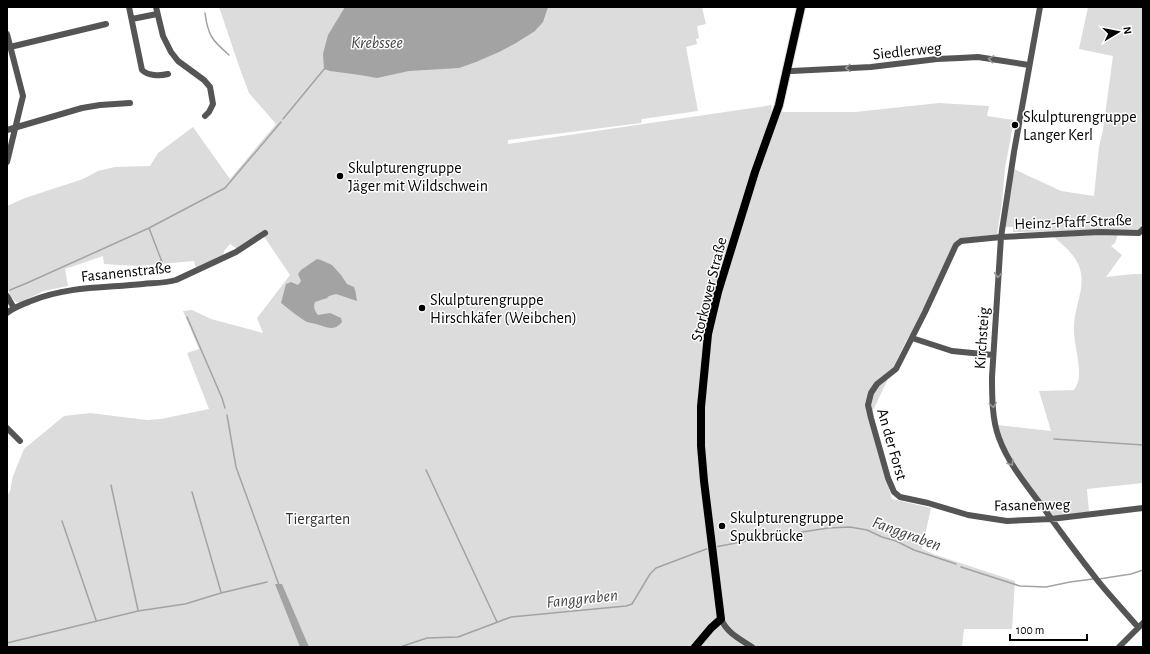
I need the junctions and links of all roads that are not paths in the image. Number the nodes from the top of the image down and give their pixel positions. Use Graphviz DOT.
graph roads {
  1 [pos="129,7"];
  2 [pos="801,7"];
  3 [pos="1040,7"];
  4 [pos="156,10"];
  5 [pos="132,19"];
  6 [pos="106,24"];
  7 [pos="7,34"];
  8 [pos="10,47"];
  9 [pos="1030,65"];
  10 [pos="787,70"];
  11 [pos="168,74"];
  12 [pos="130,104"];
  13 [pos="205,116"];
  14 [pos="16,126"];
  15 [pos="7,130"];
  16 [pos="7,162"];
  17 [pos="1143,229"];
  18 [pos="265,233"];
  19 [pos="1001,236"];
  20 [pos="7,296"];
  21 [pos="14,308"];
  22 [pos="7,313"];
  23 [pos="912,338"];
  24 [pos="993,355"];
  25 [pos="7,428"];
  26 [pos="20,441"];
  27 [pos="900,497"];
  28 [pos="1143,508"];
  29 [pos="1051,519"];
  30 [pos="722,619"];
  31 [pos="1141,625"];
  32 [pos="695,647"];
  33 [pos="752,647"];
  34 [pos="1119,647"];
  1 -- 5 [label="street"];
  2 -- 10 [label="main road, Storkower Straße"];
  3 -- 9 [label="street, Kirchsteig"];
  4 -- 5 [label="street"];
  4 -- 13 [label="street"];
  5 -- 11 [label="street"];
  6 -- 8 [label="street"];
  7 -- 8 [label="street"];
  8 -- 14 [label="street"];
  9 -- 10 [label="street, Siedlerweg, one-way"];
  9 -- 19 [label="street, Kirchsteig"];
  10 -- 30 [label="main road, Storkower Straße"];
  12 -- 14 [label="street"];
  14 -- 15 [label="street"];
  14 -- 16 [label="street"];
  17 -- 19 [label="street, Heinz-Pfaff-Straße"];
  18 -- 21 [label="street, Fasanenstraße"];
  19 -- 23 [label="street, An der Forst"];
  19 -- 24 [label="street, Kirchsteig, one-way"];
  20 -- 21 [label="street"];
  21 -- 22 [label="street, Fasanenstraße"];
  23 -- 24 [label="street"];
  23 -- 27 [label="street, An der Forst"];
  24 -- 29 [label="street, Kirchsteig, one-way"];
  25 -- 26 [label="street"];
  27 -- 29 [label="street, Fasanenweg"];
  28 -- 29 [label="street, Fasanenweg"];
  29 -- 31 [label="street, Kirchsteig"];
  30 -- 32 [label="main road"];
  30 -- 33 [label="street"];
  31 -- 34 [label="street"];
}
